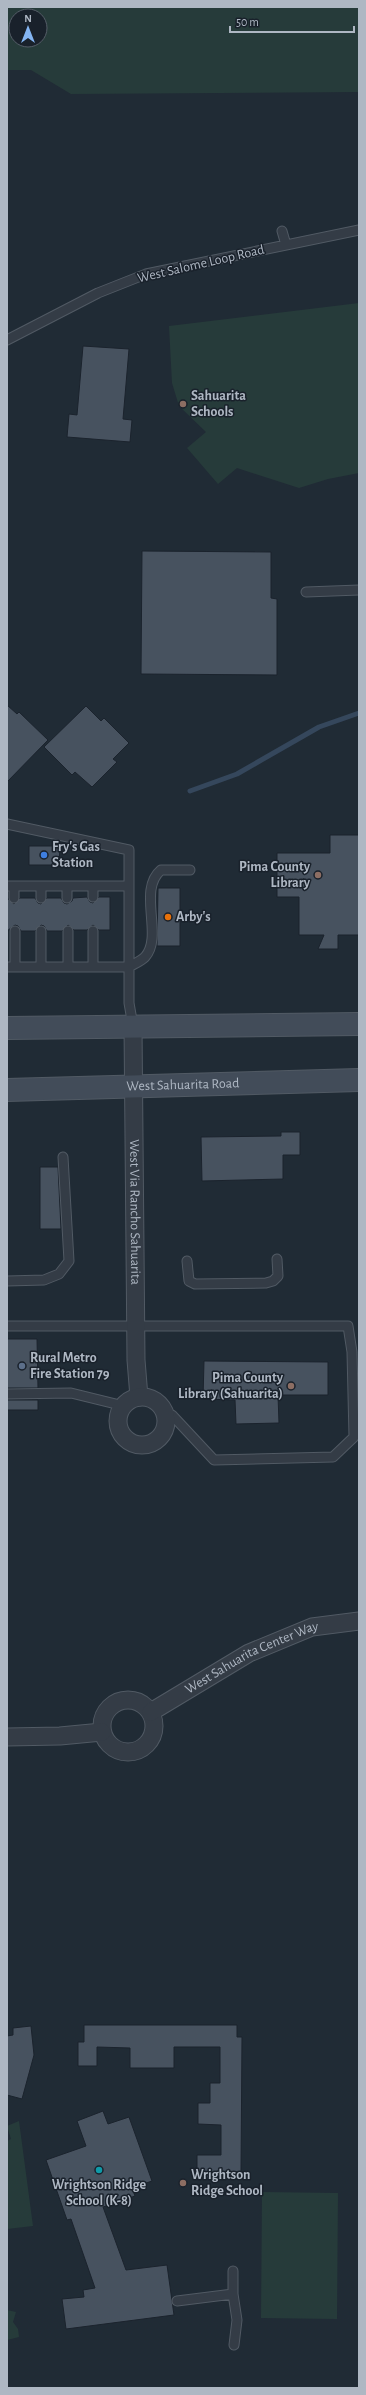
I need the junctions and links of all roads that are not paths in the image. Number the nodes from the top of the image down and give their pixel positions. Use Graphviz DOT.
graph roads {
  1 [pos="359,230"];
  2 [pos="282,231"];
  3 [pos="286,245"];
  4 [pos="7,340"];
  5 [pos="359,590"];
  6 [pos="306,592"];
  7 [pos="7,824"];
  8 [pos="190,870"];
  9 [pos="11,886"];
  10 [pos="41,886"];
  11 [pos="67,886"];
  12 [pos="93,886"];
  13 [pos="128,886"];
  14 [pos="93,897"];
  15 [pos="14,898"];
  16 [pos="41,898"];
  17 [pos="67,898"];
  18 [pos="68,930"];
  19 [pos="93,930"];
  20 [pos="15,931"];
  21 [pos="41,931"];
  22 [pos="11,967"];
  23 [pos="41,967"];
  24 [pos="68,967"];
  25 [pos="93,967"];
  26 [pos="130,967"];
  27 [pos="359,1024"];
  28 [pos="133,1026"];
  29 [pos="7,1028"];
  30 [pos="359,1080"];
  31 [pos="133,1085"];
  32 [pos="7,1090"];
  33 [pos="63,1157"];
  34 [pos="277,1260"];
  35 [pos="187,1261"];
  36 [pos="7,1281"];
  37 [pos="7,1326"];
  38 [pos="136,1327"];
  39 [pos="7,1394"];
  40 [pos="139,1397"];
  41 [pos="124,1406"];
  42 [pos="166,1418"];
  43 [pos="359,1621"];
  44 [pos="151,1712"];
  45 [pos="102,1732"];
  46 [pos="7,1736"];
  47 [pos="233,2271"];
  48 [pos="232,2294"];
  49 [pos="177,2301"];
  50 [pos="234,2345"];
  1 -- 3 [label="lane, West Salome Loop Road"];
  2 -- 3 [label="lane"];
  3 -- 4 [label="lane, West Salome Loop Road"];
  5 -- 6 [label="lane"];
  7 -- 13 [label="lane"];
  8 -- 26 [label="lane"];
  9 -- 10 [label="lane"];
  9 -- 15 [label="lane"];
  10 -- 11 [label="lane"];
  10 -- 16 [label="lane"];
  11 -- 12 [label="lane"];
  11 -- 17 [label="lane"];
  12 -- 13 [label="lane"];
  12 -- 14 [label="lane"];
  13 -- 26 [label="lane"];
  18 -- 24 [label="lane"];
  19 -- 25 [label="lane"];
  20 -- 22 [label="lane"];
  21 -- 23 [label="lane"];
  22 -- 23 [label="lane"];
  23 -- 24 [label="lane"];
  24 -- 25 [label="lane"];
  25 -- 26 [label="lane"];
  26 -- 28 [label="lane"];
  27 -- 28 [label="main road"];
  28 -- 29 [label="main road"];
  28 -- 31 [label="street, West Via Rancho Sahuarita"];
  30 -- 31 [label="main road, West Sahuarita Road"];
  31 -- 32 [label="main road, West Sahuarita Road"];
  31 -- 38 [label="street, West Via Rancho Sahuarita"];
  33 -- 36 [label="lane"];
  34 -- 35 [label="lane"];
  37 -- 38 [label="lane"];
  38 -- 40 [label="street, West Via Rancho Sahuarita"];
  38 -- 42 [label="lane"];
  39 -- 41 [label="lane"];
  40 -- 41 [label="street"];
  40 -- 42 [label="street"];
  41 -- 42 [label="street"];
  43 -- 44 [label="street, West Sahuarita Center Way"];
  44 -- 45 [label="street"];
  44 -- 45 [label="street"];
  45 -- 46 [label="street"];
  47 -- 48 [label="lane"];
  48 -- 49 [label="lane"];
  48 -- 50 [label="lane"];
}
